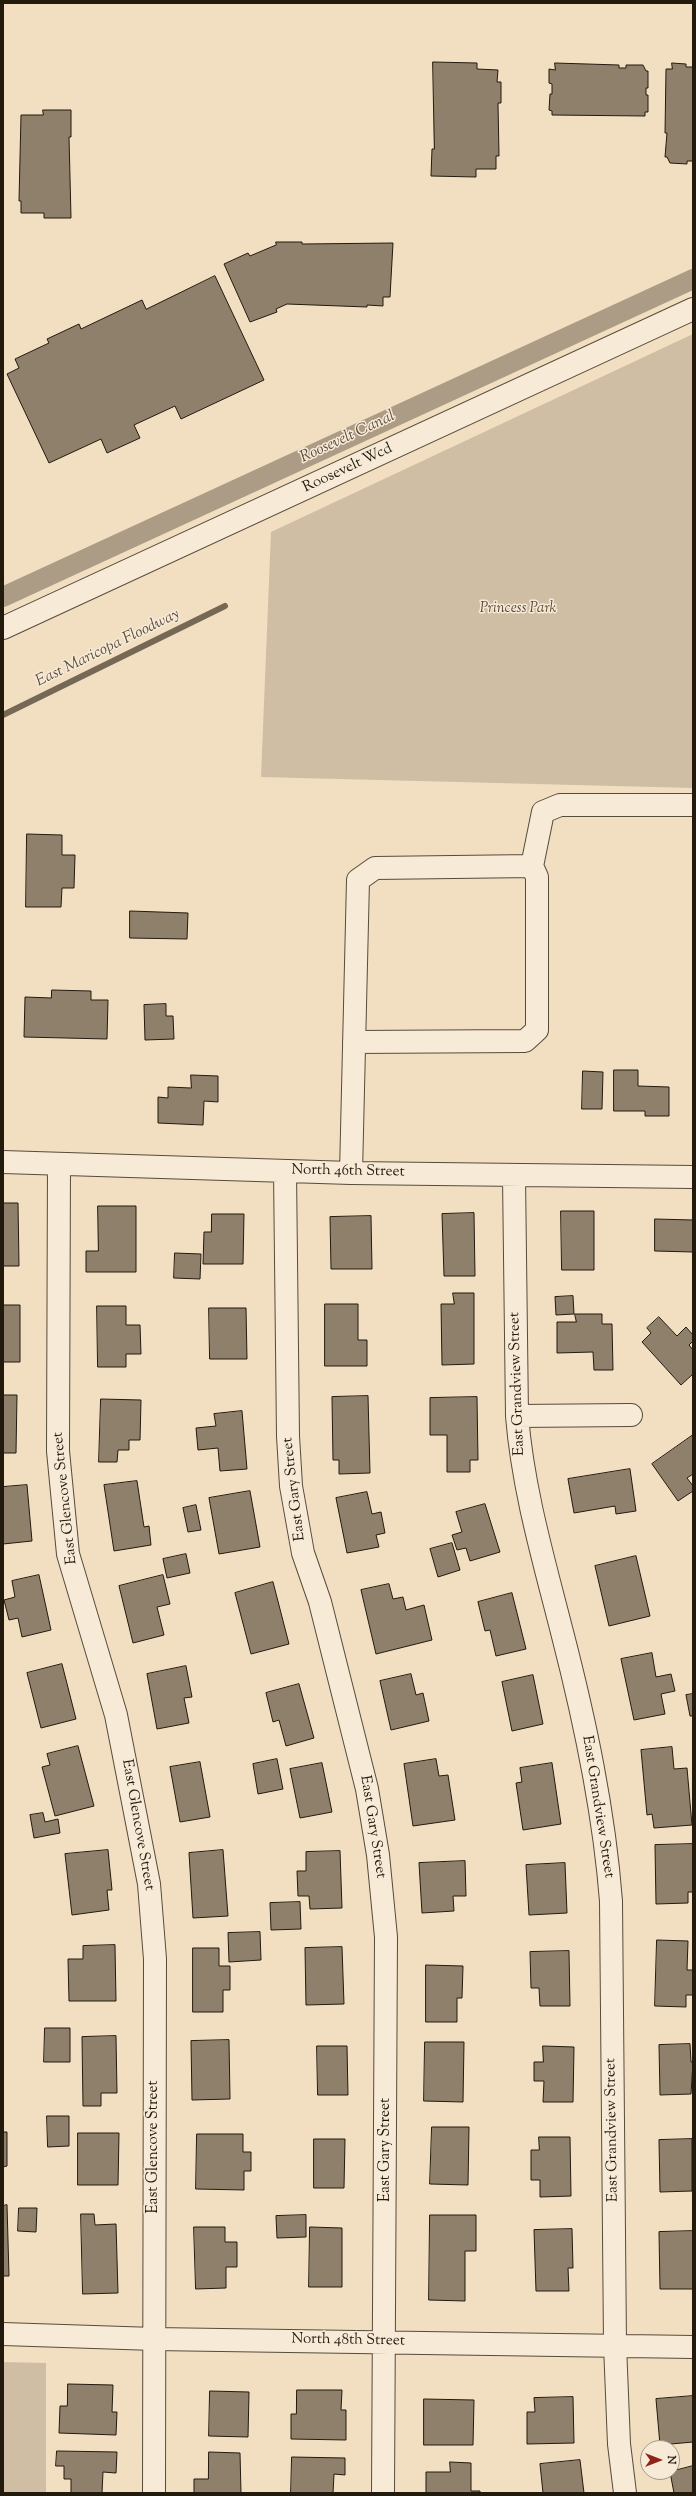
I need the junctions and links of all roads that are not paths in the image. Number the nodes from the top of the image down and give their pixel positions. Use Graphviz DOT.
graph roads {
  1 [pos="693,309"];
  2 [pos="3,628"];
  3 [pos="693,806"];
  4 [pos="532,866"];
  5 [pos="354,1042"];
  6 [pos="3,1162"];
  7 [pos="59,1164"];
  8 [pos="285,1171"];
  9 [pos="351,1173"];
  10 [pos="514,1176"];
  11 [pos="693,1177"];
  12 [pos="631,1415"];
  13 [pos="517,1416"];
  14 [pos="3,2334"];
  15 [pos="154,2339"];
  16 [pos="385,2342"];
  17 [pos="615,2345"];
  18 [pos="693,2347"];
  19 [pos="154,2493"];
  20 [pos="383,2493"];
  21 [pos="625,2493"];
  1 -- 2 [label="street, Roosevelt Wcd"];
  3 -- 4 [label="street"];
  4 -- 5 [label="street"];
  4 -- 5 [label="street"];
  5 -- 9 [label="street"];
  6 -- 7 [label="street, North 46th Street"];
  7 -- 8 [label="street, North 46th Street"];
  7 -- 15 [label="street, East Glencove Street"];
  8 -- 9 [label="street, North 46th Street"];
  8 -- 16 [label="street, East Gary Street"];
  9 -- 10 [label="street, North 46th Street"];
  10 -- 11 [label="street, North 46th Street"];
  10 -- 13 [label="street, East Grandview Street"];
  12 -- 13 [label="street"];
  13 -- 17 [label="street, East Grandview Street"];
  14 -- 15 [label="street, North 48th Street"];
  15 -- 16 [label="street, North 48th Street"];
  15 -- 19 [label="street, East Glencove Street"];
  16 -- 17 [label="street, North 48th Street"];
  16 -- 20 [label="street, East Gary Street"];
  17 -- 18 [label="street, North 48th Street"];
  17 -- 21 [label="street, East Grandview Street"];
}
